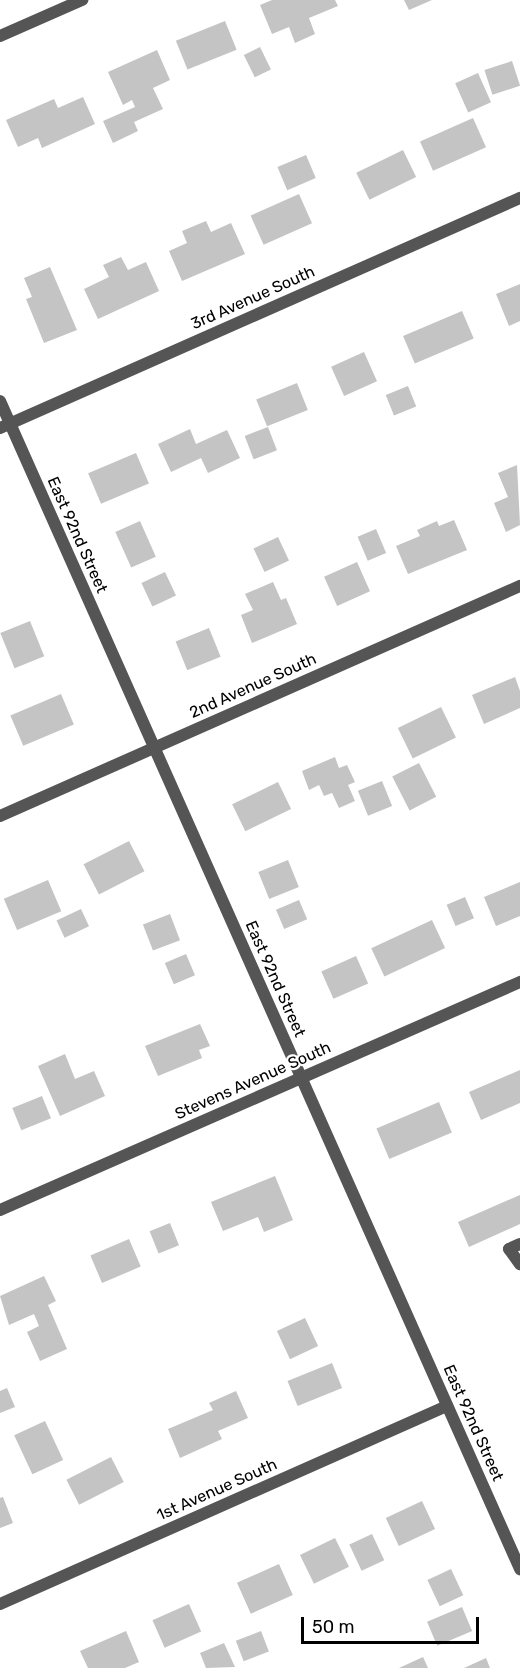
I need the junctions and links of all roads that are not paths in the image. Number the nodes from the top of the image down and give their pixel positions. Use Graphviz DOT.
graph roads {
  1 [pos="82,0"];
  2 [pos="0,36"];
  3 [pos="520,198"];
  4 [pos="0,402"];
  5 [pos="5,426"];
  6 [pos="520,586"];
  7 [pos="154,748"];
  8 [pos="0,816"];
  9 [pos="520,982"];
  10 [pos="301,1078"];
  11 [pos="0,1210"];
  12 [pos="520,1244"];
  13 [pos="520,1264"];
  14 [pos="447,1406"];
  15 [pos="520,1569"];
  16 [pos="0,1604"];
  1 -- 2 [label="street"];
  3 -- 5 [label="street, 3rd Avenue South"];
  4 -- 5 [label="street, East 92nd Street"];
  5 -- 7 [label="street, East 92nd Street"];
  6 -- 7 [label="street, 2nd Avenue South"];
  7 -- 8 [label="street, 2nd Avenue South"];
  7 -- 10 [label="street, East 92nd Street"];
  9 -- 10 [label="street, Stevens Avenue South"];
  10 -- 11 [label="street, Stevens Avenue South"];
  10 -- 14 [label="street, East 92nd Street"];
  12 -- 13 [label="street"];
  14 -- 15 [label="street, East 92nd Street"];
  14 -- 16 [label="street, 1st Avenue South"];
}
